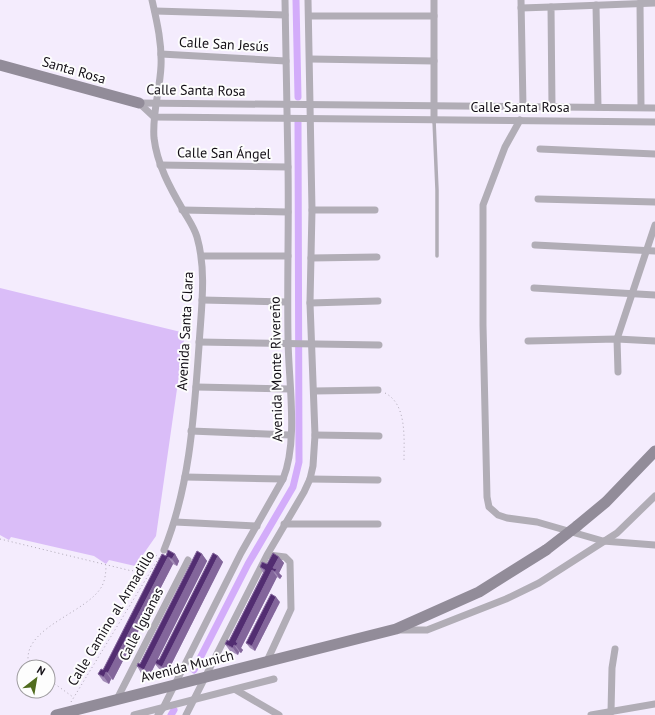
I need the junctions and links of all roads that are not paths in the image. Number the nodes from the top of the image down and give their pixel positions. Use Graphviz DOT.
graph roads {
  1 [pos="152,0"];
  2 [pos="285,0"];
  3 [pos="308,0"];
  4 [pos="434,0"];
  5 [pos="521,0"];
  6 [pos="640,3"];
  7 [pos="655,3"];
  8 [pos="596,4"];
  9 [pos="551,7"];
  10 [pos="521,8"];
  11 [pos="154,10"];
  12 [pos="285,15"];
  13 [pos="309,16"];
  14 [pos="434,16"];
  15 [pos="161,54"];
  16 [pos="310,59"];
  17 [pos="286,61"];
  18 [pos="434,61"];
  19 [pos="0,65"];
  20 [pos="139,103"];
  21 [pos="155,103"];
  22 [pos="286,104"];
  23 [pos="310,104"];
  24 [pos="434,106"];
  25 [pos="523,106"];
  26 [pos="552,107"];
  27 [pos="598,107"];
  28 [pos="640,108"];
  29 [pos="655,108"];
  30 [pos="154,117"];
  31 [pos="287,118"];
  32 [pos="310,119"];
  33 [pos="434,120"];
  34 [pos="520,120"];
  35 [pos="655,122"];
  36 [pos="540,149"];
  37 [pos="655,154"];
  38 [pos="160,165"];
  39 [pos="288,167"];
  40 [pos="538,199"];
  41 [pos="655,202"];
  42 [pos="182,210"];
  43 [pos="312,210"];
  44 [pos="375,210"];
  45 [pos="288,212"];
  46 [pos="655,225"];
  47 [pos="535,245"];
  48 [pos="647,250"];
  49 [pos="655,251"];
  50 [pos="202,256"];
  51 [pos="288,256"];
  52 [pos="437,256"];
  53 [pos="377,257"];
  54 [pos="311,258"];
  55 [pos="534,288"];
  56 [pos="632,292"];
  57 [pos="655,295"];
  58 [pos="202,300"];
  59 [pos="378,301"];
  60 [pos="287,302"];
  61 [pos="310,303"];
  62 [pos="617,339"];
  63 [pos="528,341"];
  64 [pos="655,341"];
  65 [pos="199,342"];
  66 [pos="288,344"];
  67 [pos="311,344"];
  68 [pos="378,345"];
  69 [pos="618,372"];
  70 [pos="196,387"];
  71 [pos="290,389"];
  72 [pos="378,390"];
  73 [pos="314,391"];
  74 [pos="191,431"];
  75 [pos="290,435"];
  76 [pos="315,435"];
  77 [pos="379,436"];
  78 [pos="655,451"];
  79 [pos="186,477"];
  80 [pos="283,479"];
  81 [pos="310,479"];
  82 [pos="378,480"];
  83 [pos="655,496"];
  84 [pos="175,522"];
  85 [pos="284,524"];
  86 [pos="378,524"];
  87 [pos="257,526"];
  88 [pos="604,541"];
  89 [pos="655,545"];
  90 [pos="164,550"];
  91 [pos="267,554"];
  92 [pos="188,560"];
  93 [pos="396,630"];
  94 [pos="615,649"];
  95 [pos="267,661"];
  96 [pos="204,677"];
  97 [pos="274,680"];
  98 [pos="174,685"];
  99 [pos="236,690"];
  100 [pos="117,699"];
  101 [pos="194,700"];
  102 [pos="655,704"];
  103 [pos="163,708"];
  104 [pos="611,712"];
  105 [pos="59,714"];
  106 [pos="187,714"];
  107 [pos="134,715"];
  108 [pos="158,715"];
  109 [pos="279,715"];
  110 [pos="590,715"];
  1 -- 11 [label="street, Avenida Santa Clara"];
  2 -- 12 [label="street, Avenida Monte Rivereño"];
  3 -- 13 [label="street"];
  4 -- 14 [label="street"];
  5 -- 10 [label="street"];
  6 -- 7 [label="street"];
  6 -- 8 [label="street"];
  6 -- 28 [label="street"];
  8 -- 9 [label="street"];
  8 -- 27 [label="street"];
  9 -- 10 [label="street"];
  9 -- 26 [label="street"];
  10 -- 25 [label="street"];
  11 -- 12 [label="street"];
  11 -- 15 [label="street, Avenida Santa Clara"];
  12 -- 17 [label="street, Avenida Monte Rivereño"];
  13 -- 14 [label="street"];
  13 -- 16 [label="street"];
  14 -- 18 [label="street"];
  15 -- 17 [label="street, Calle San Jesús"];
  15 -- 21 [label="street, Avenida Santa Clara"];
  16 -- 18 [label="street"];
  16 -- 23 [label="street"];
  17 -- 22 [label="street, Avenida Monte Rivereño"];
  18 -- 24 [label="street"];
  19 -- 20 [label="main road, Santa Rosa"];
  20 -- 21 [label="street, Calle Santa Rosa"];
  20 -- 30 [label="street, Calle Santa Rosa"];
  21 -- 22 [label="street, Calle Santa Rosa"];
  21 -- 30 [label="street, Avenida Santa Clara"];
  22 -- 23 [label="street, Calle Santa Rosa"];
  22 -- 31 [label="street, Avenida Monte Rivereño"];
  23 -- 24 [label="street, Calle Santa Rosa"];
  23 -- 32 [label="street"];
  24 -- 25 [label="street, Calle Santa Rosa"];
  24 -- 33 [label="street"];
  25 -- 26 [label="street, Calle Santa Rosa"];
  26 -- 27 [label="street, Calle Santa Rosa"];
  27 -- 28 [label="street, Calle Santa Rosa"];
  28 -- 29 [label="street, Calle Santa Rosa"];
  30 -- 31 [label="street, Calle Santa Rosa"];
  30 -- 38 [label="street, Avenida Santa Clara"];
  31 -- 32 [label="street, Calle Santa Rosa"];
  31 -- 39 [label="street, Avenida Monte Rivereño"];
  32 -- 33 [label="street, Calle Santa Rosa"];
  32 -- 43 [label="street"];
  33 -- 34 [label="street, Calle Santa Rosa"];
  33 -- 52 [label="lane"];
  34 -- 35 [label="street, Calle Santa Rosa"];
  34 -- 88 [label="street"];
  36 -- 37 [label="street"];
  38 -- 39 [label="street, Calle San Ángel"];
  38 -- 42 [label="street, Avenida Santa Clara"];
  39 -- 45 [label="street, Avenida Monte Rivereño"];
  40 -- 41 [label="street"];
  42 -- 45 [label="street"];
  42 -- 50 [label="street, Avenida Santa Clara"];
  43 -- 44 [label="street"];
  43 -- 54 [label="street"];
  45 -- 51 [label="street, Avenida Monte Rivereño"];
  46 -- 48 [label="street"];
  47 -- 48 [label="street"];
  48 -- 49 [label="street"];
  48 -- 56 [label="street"];
  50 -- 51 [label="street"];
  50 -- 58 [label="street, Avenida Santa Clara"];
  51 -- 60 [label="street, Avenida Monte Rivereño"];
  53 -- 54 [label="street"];
  54 -- 61 [label="street"];
  55 -- 56 [label="street"];
  56 -- 57 [label="street"];
  56 -- 62 [label="street"];
  58 -- 60 [label="street"];
  58 -- 65 [label="street, Avenida Santa Clara"];
  59 -- 61 [label="street"];
  60 -- 66 [label="street, Avenida Monte Rivereño"];
  61 -- 67 [label="street"];
  62 -- 63 [label="street"];
  62 -- 64 [label="street"];
  62 -- 69 [label="street"];
  65 -- 66 [label="street"];
  65 -- 70 [label="street, Avenida Santa Clara"];
  66 -- 67 [label="street"];
  66 -- 71 [label="street, Avenida Monte Rivereño"];
  67 -- 68 [label="street"];
  67 -- 73 [label="street"];
  70 -- 71 [label="street"];
  70 -- 74 [label="street, Avenida Santa Clara"];
  71 -- 75 [label="street, Avenida Monte Rivereño"];
  72 -- 73 [label="street"];
  73 -- 76 [label="street"];
  74 -- 75 [label="street"];
  74 -- 79 [label="street, Avenida Santa Clara"];
  75 -- 80 [label="street, Avenida Monte Rivereño"];
  76 -- 77 [label="street"];
  76 -- 81 [label="street"];
  78 -- 93 [label="main road, Avenida Munich, bridge"];
  79 -- 80 [label="street"];
  79 -- 84 [label="street, Avenida Santa Clara"];
  80 -- 87 [label="street, Avenida Monte Rivereño"];
  81 -- 82 [label="street"];
  81 -- 85 [label="street"];
  83 -- 88 [label="street"];
  84 -- 87 [label="street"];
  84 -- 90 [label="street, Avenida Santa Clara"];
  85 -- 86 [label="street"];
  85 -- 91 [label="street"];
  87 -- 98 [label="street, Avenida Monte Rivereño"];
  88 -- 89 [label="street"];
  88 -- 93 [label="street"];
  91 -- 95 [label="street"];
  91 -- 96 [label="street"];
  92 -- 100 [label="street, Calle Iguanas"];
  93 -- 95 [label="main road, Avenida Munich"];
  94 -- 104 [label="street"];
  95 -- 96 [label="main road, Avenida Munich"];
  96 -- 98 [label="main road, Avenida Munich"];
  96 -- 101 [label="street"];
  97 -- 99 [label="street"];
  98 -- 100 [label="main road, Avenida Munich"];
  98 -- 103 [label="street, Avenida Monte Rivereño"];
  99 -- 101 [label="street"];
  99 -- 109 [label="street"];
  100 -- 105 [label="main road, Avenida Munich"];
  101 -- 103 [label="street"];
  101 -- 106 [label="street"];
  102 -- 104 [label="street"];
  103 -- 107 [label="street"];
  103 -- 108 [label="street, Avenida Monte Rivereño"];
  104 -- 110 [label="street"];
}
